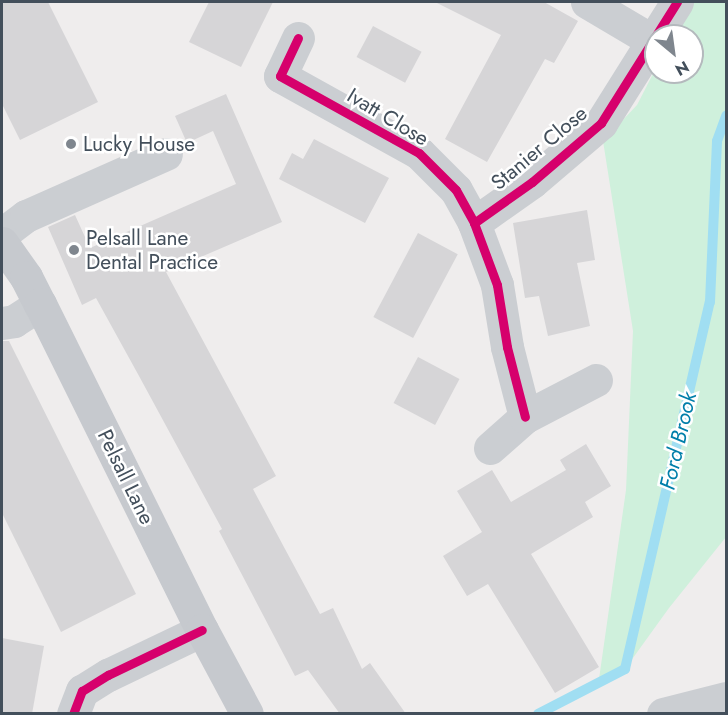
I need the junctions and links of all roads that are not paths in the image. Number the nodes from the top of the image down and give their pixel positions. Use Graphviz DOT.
graph roads {
  1 [pos="587,2"];
  2 [pos="677,2"];
  3 [pos="663,24"];
  4 [pos="644,36"];
  5 [pos="297,38"];
  6 [pos="644,55"];
  7 [pos="166,154"];
  8 [pos="474,223"];
  9 [pos="2,234"];
  10 [pos="2,243"];
  11 [pos="39,304"];
  12 [pos="2,323"];
  13 [pos="596,380"];
  14 [pos="525,417"];
  15 [pos="490,448"];
  16 [pos="202,630"];
  17 [pos="726,698"];
  18 [pos="73,714"];
  19 [pos="247,714"];
  20 [pos="663,714"];
  1 -- 4 [label="street"];
  2 -- 3 [label="street, Stanier Close"];
  5 -- 8 [label="street, Ivatt Close"];
  6 -- 8 [label="street, Stanier Close"];
  7 -- 9 [label="street"];
  8 -- 14 [label="street, Ivatt Close"];
  10 -- 11 [label="main road, Pelsall Lane"];
  11 -- 12 [label="street"];
  11 -- 16 [label="main road, Pelsall Lane"];
  13 -- 14 [label="street"];
  14 -- 15 [label="street"];
  16 -- 18 [label="street"];
  16 -- 19 [label="main road, Pelsall Lane"];
  17 -- 20 [label="street"];
}
